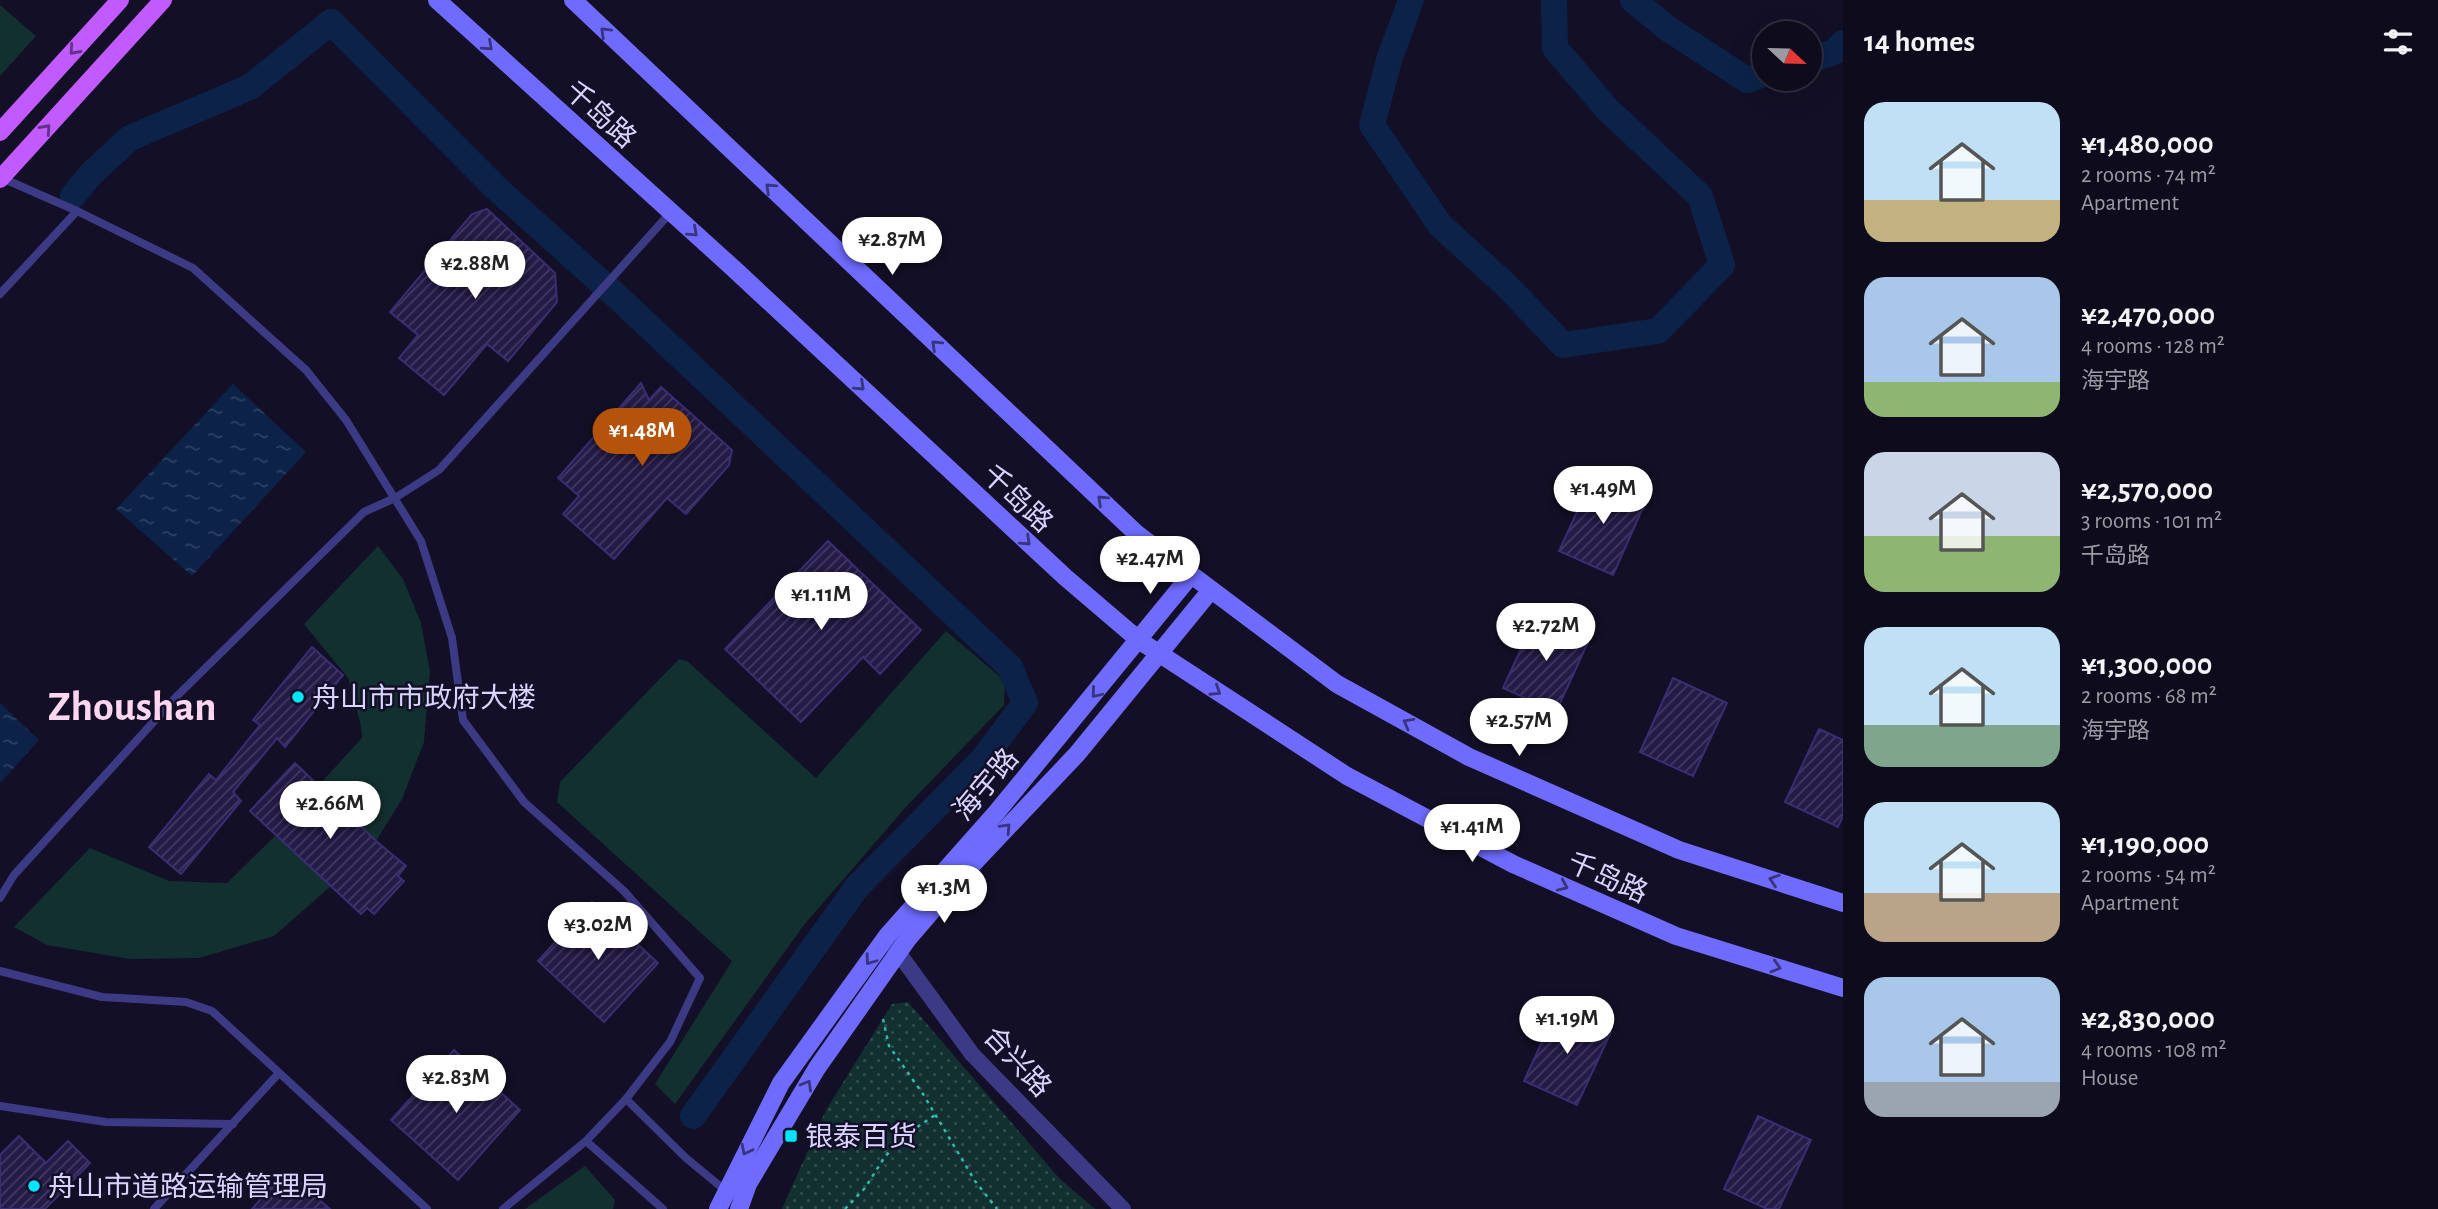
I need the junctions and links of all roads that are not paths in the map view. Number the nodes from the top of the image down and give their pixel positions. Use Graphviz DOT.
graph roads {
  1 [pos="120,0"];
  2 [pos="163,0"];
  3 [pos="438,0"];
  4 [pos="573,0"];
  5 [pos="0,132"];
  6 [pos="1,179"];
  7 [pos="77,211"];
  8 [pos="671,212"];
  9 [pos="0,294"];
  10 [pos="395,498"];
  11 [pos="1192,575"];
  12 [pos="1211,590"];
  13 [pos="1140,641"];
  14 [pos="1159,653"];
  15 [pos="0,898"];
  16 [pos="1842,901"];
  17 [pos="887,936"];
  18 [pos="898,952"];
  19 [pos="0,971"];
  20 [pos="1836,986"];
  21 [pos="1843,997"];
  22 [pos="279,1073"];
  23 [pos="626,1099"];
  24 [pos="0,1106"];
  25 [pos="233,1124"];
  26 [pos="586,1141"];
  27 [pos="726,1191"];
  28 [pos="154,1209"];
  29 [pos="427,1209"];
  30 [pos="503,1209"];
  31 [pos="663,1209"];
  32 [pos="718,1209"];
  33 [pos="739,1209"];
  34 [pos="1124,1209"];
  1 -- 5 [label="main road, one-way"];
  6 -- 2 [label="main road, one-way"];
  3 -- 8 [label="street, 千岛路, one-way"];
  11 -- 4 [label="street, 千岛路, one-way"];
  6 -- 7 [label="lane"];
  7 -- 9 [label="lane"];
  7 -- 10 [label="lane"];
  8 -- 10 [label="lane"];
  8 -- 13 [label="street, 千岛路, one-way"];
  10 -- 15 [label="lane"];
  10 -- 23 [label="lane"];
  11 -- 12 [label="street, 千岛路"];
  11 -- 13 [label="street, 海宇路"];
  12 -- 14 [label="street, 海宇路"];
  16 -- 12 [label="street, 千岛路, one-way"];
  13 -- 14 [label="street, 千岛路"];
  13 -- 17 [label="street, 海宇路, one-way"];
  18 -- 14 [label="street, 海宇路, one-way"];
  14 -- 20 [label="street, 千岛路, one-way"];
  17 -- 18 [label="street, 合兴路"];
  17 -- 27 [label="street, 海宇路, one-way"];
  33 -- 18 [label="street, 海宇路, one-way"];
  18 -- 34 [label="street, 合兴路"];
  19 -- 22 [label="lane"];
  20 -- 21 [label="street"];
  22 -- 25 [label="lane"];
  22 -- 29 [label="lane"];
  23 -- 26 [label="lane"];
  23 -- 27 [label="lane"];
  24 -- 25 [label="lane"];
  25 -- 28 [label="lane"];
  26 -- 30 [label="lane"];
  26 -- 31 [label="lane"];
  27 -- 32 [label="street, 海宇路"];
}
